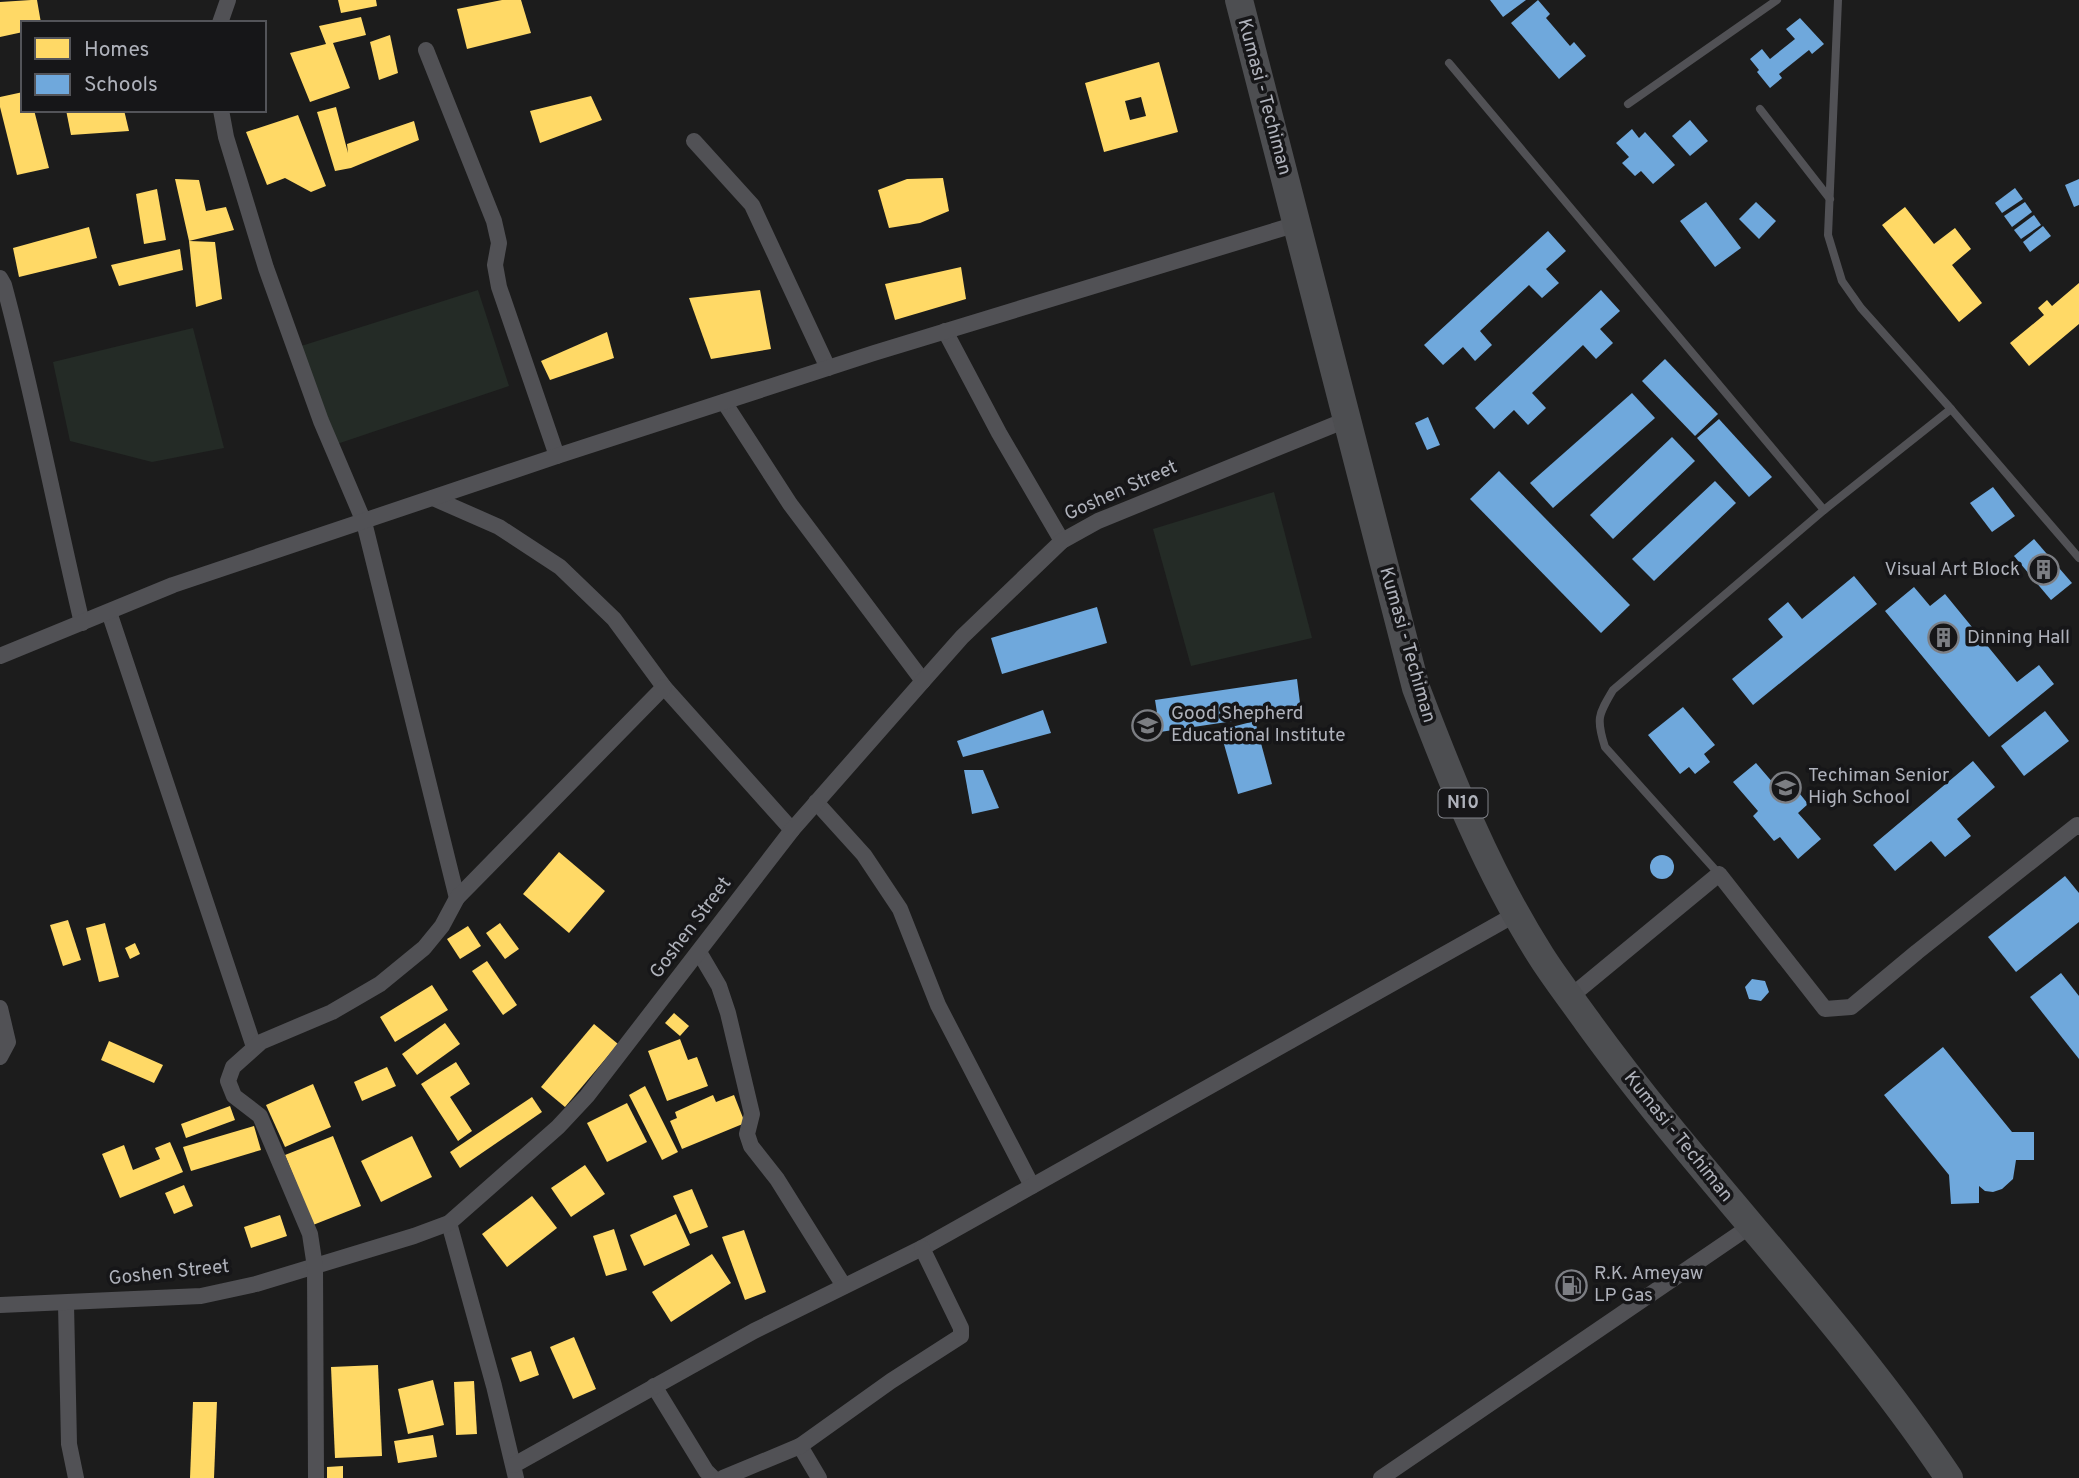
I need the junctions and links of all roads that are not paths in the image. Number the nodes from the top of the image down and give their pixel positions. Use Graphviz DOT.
graph roads {
  1 [pos="228,0"];
  2 [pos="1239,0"];
  3 [pos="1777,0"];
  4 [pos="1838,0"];
  5 [pos="221,21"];
  6 [pos="426,50"];
  7 [pos="1448,63"];
  8 [pos="1628,104"];
  9 [pos="1760,109"];
  10 [pos="221,112"];
  11 [pos="694,141"];
  12 [pos="1830,199"];
  13 [pos="1297,224"];
  14 [pos="0,278"];
  15 [pos="945,331"];
  16 [pos="828,368"];
  17 [pos="724,402"];
  18 [pos="1951,409"];
  19 [pos="1346,420"];
  20 [pos="557,456"];
  21 [pos="433,498"];
  22 [pos="1824,510"];
  23 [pos="364,522"];
  24 [pos="1062,541"];
  25 [pos="2079,558"];
  26 [pos="109,612"];
  27 [pos="82,623"];
  28 [pos="0,656"];
  29 [pos="923,681"];
  30 [pos="664,687"];
  31 [pos="816,802"];
  32 [pos="2078,825"];
  33 [pos="792,830"];
  34 [pos="1720,874"];
  35 [pos="457,898"];
  36 [pos="1516,914"];
  37 [pos="699,952"];
  38 [pos="1570,997"];
  39 [pos="0,1008"];
  40 [pos="254,1047"];
  41 [pos="0,1057"];
  42 [pos="1032,1186"];
  43 [pos="449,1223"];
  44 [pos="1752,1225"];
  45 [pos="922,1248"];
  46 [pos="315,1267"];
  47 [pos="844,1286"];
  48 [pos="66,1304"];
  49 [pos="0,1305"];
  50 [pos="654,1386"];
  51 [pos="800,1446"];
  52 [pos="515,1471"];
  53 [pos="76,1478"];
  54 [pos="316,1478"];
  55 [pos="713,1478"];
  56 [pos="723,1478"];
  57 [pos="819,1478"];
  58 [pos="1381,1478"];
  59 [pos="1949,1478"];
  1 -- 5 [label="street"];
  2 -- 13 [label="highway, Kumasi - Techiman / N10"];
  3 -- 8 [label="lane"];
  4 -- 12 [label="lane"];
  6 -- 20 [label="street"];
  7 -- 22 [label="lane"];
  9 -- 12 [label="lane"];
  10 -- 23 [label="street"];
  11 -- 16 [label="street"];
  12 -- 18 [label="lane"];
  13 -- 15 [label="street"];
  13 -- 19 [label="highway, Kumasi - Techiman / N10"];
  14 -- 27 [label="street"];
  15 -- 16 [label="street"];
  15 -- 24 [label="street"];
  16 -- 17 [label="street"];
  17 -- 20 [label="street"];
  17 -- 29 [label="street"];
  18 -- 22 [label="lane"];
  18 -- 25 [label="lane"];
  19 -- 24 [label="street, Goshen Street"];
  19 -- 36 [label="highway, Kumasi - Techiman / N10"];
  20 -- 21 [label="street"];
  21 -- 23 [label="street"];
  21 -- 30 [label="street"];
  22 -- 34 [label="lane"];
  23 -- 26 [label="street"];
  23 -- 35 [label="street"];
  24 -- 29 [label="street, Goshen Street"];
  26 -- 27 [label="street"];
  26 -- 40 [label="street"];
  27 -- 28 [label="street"];
  29 -- 31 [label="street, Goshen Street"];
  30 -- 33 [label="street"];
  30 -- 35 [label="street"];
  31 -- 33 [label="street, Goshen Street"];
  31 -- 42 [label="street"];
  32 -- 34 [label="street"];
  33 -- 37 [label="street, Goshen Street"];
  34 -- 38 [label="street"];
  35 -- 40 [label="street"];
  36 -- 38 [label="highway, Kumasi - Techiman / N10"];
  36 -- 42 [label="street"];
  37 -- 43 [label="street, Goshen Street"];
  37 -- 47 [label="street"];
  38 -- 44 [label="highway, Kumasi - Techiman / N10"];
  39 -- 41 [label="street"];
  40 -- 46 [label="street"];
  42 -- 45 [label="street"];
  43 -- 46 [label="street, Goshen Street"];
  43 -- 52 [label="street"];
  44 -- 58 [label="street"];
  44 -- 59 [label="highway, Kumasi - Techiman / N10"];
  45 -- 47 [label="street"];
  45 -- 51 [label="street"];
  46 -- 48 [label="street, Goshen Street"];
  46 -- 54 [label="street"];
  47 -- 50 [label="street"];
  48 -- 49 [label="street, Goshen Street"];
  48 -- 53 [label="street"];
  50 -- 52 [label="street"];
  50 -- 55 [label="street"];
  51 -- 56 [label="street"];
  51 -- 57 [label="street"];
}
